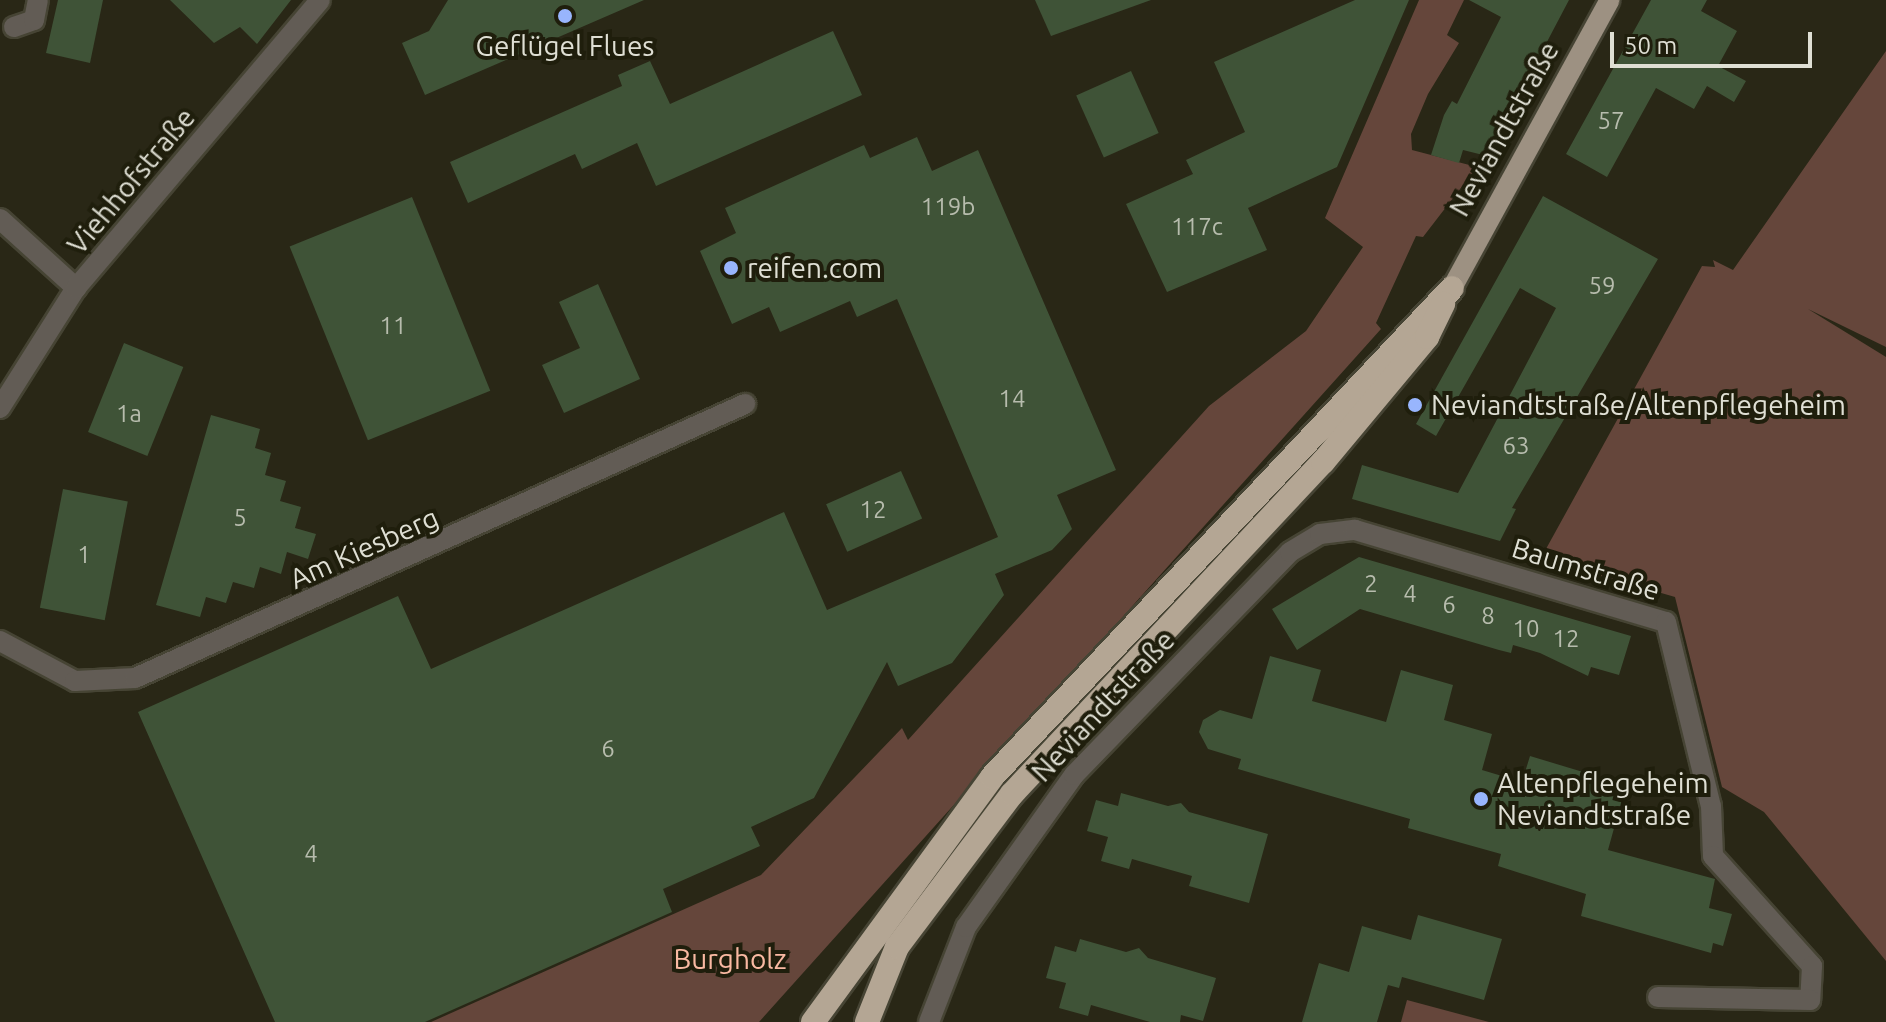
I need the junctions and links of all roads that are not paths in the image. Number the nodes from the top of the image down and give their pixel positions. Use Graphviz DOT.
graph roads {
  1 [pos="38,0"];
  2 [pos="320,0"];
  3 [pos="1610,0"];
  4 [pos="14,27"];
  5 [pos="0,219"];
  6 [pos="76,288"];
  7 [pos="1452,288"];
  8 [pos="745,404"];
  9 [pos="0,408"];
  10 [pos="1355,530"];
  11 [pos="0,641"];
  12 [pos="897,947"];
  13 [pos="839,984"];
  14 [pos="1658,997"];
  15 [pos="794,1022"];
  16 [pos="813,1022"];
  17 [pos="848,1022"];
  18 [pos="867,1022"];
  19 [pos="929,1022"];
  1 -- 4 [label="street"];
  2 -- 6 [label="street, Viehhofstraße"];
  3 -- 7 [label="main road, Neviandtstraße"];
  5 -- 6 [label="street"];
  6 -- 9 [label="street, Viehhofstraße"];
  7 -- 12 [label="highway"];
  7 -- 13 [label="highway"];
  8 -- 11 [label="street, Am Kiesberg"];
  10 -- 14 [label="street, Baumstraße"];
  10 -- 19 [label="street, Neviandtstraße"];
  12 -- 17 [label="highway"];
  12 -- 18 [label="highway"];
  13 -- 15 [label="highway"];
  13 -- 16 [label="highway"];
}
